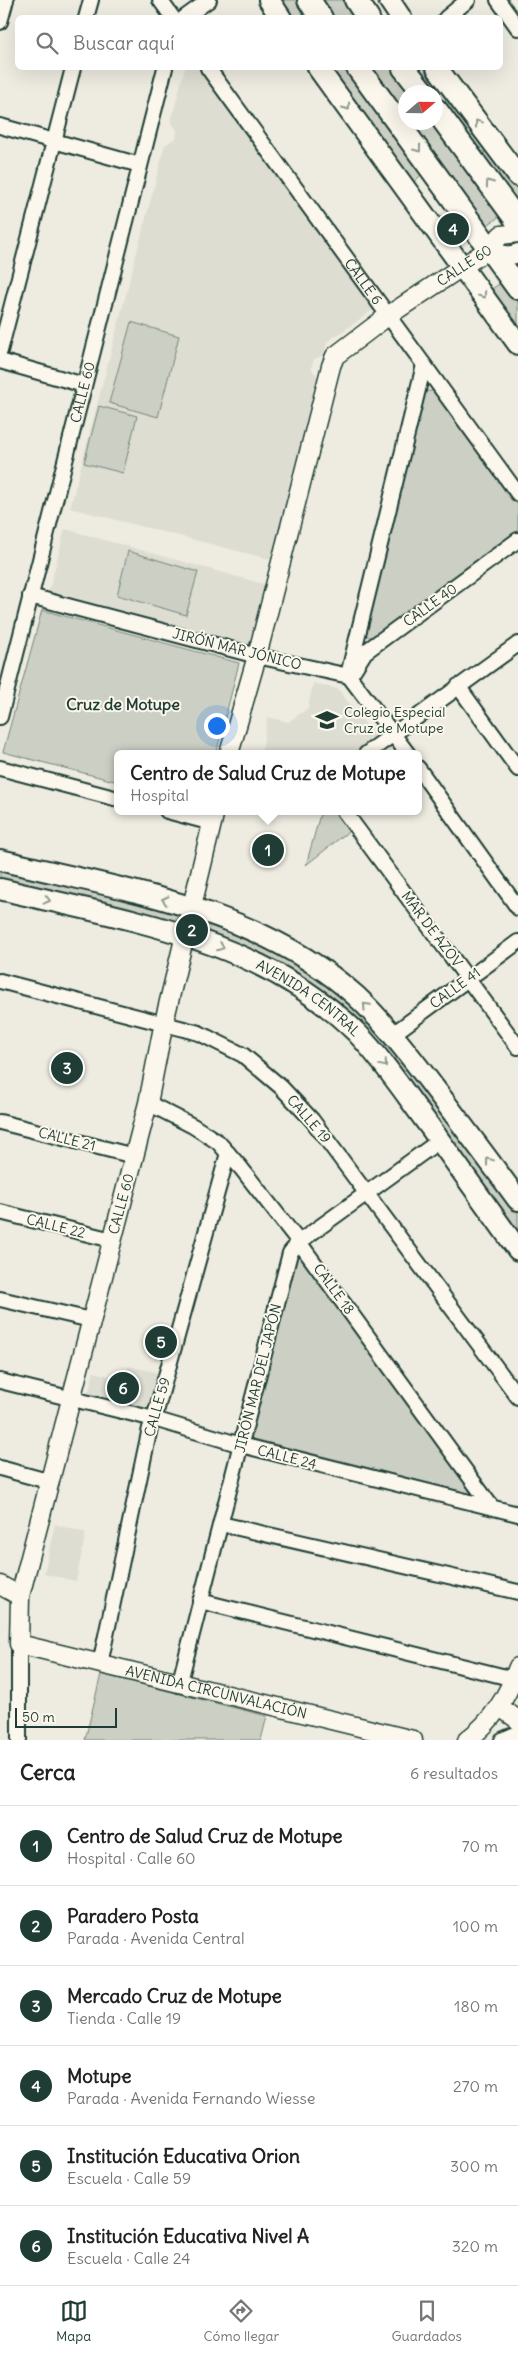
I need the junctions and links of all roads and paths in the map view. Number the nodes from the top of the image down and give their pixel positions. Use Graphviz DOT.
graph roads {
  1 [pos="6,0"];
  2 [pos="91,0"];
  3 [pos="160,0"];
  4 [pos="209,0"];
  5 [pos="269,0"];
  6 [pos="309,0"];
  7 [pos="356,0"];
  8 [pos="389,0"];
  9 [pos="468,0"];
  10 [pos="498,0"];
  11 [pos="87,15"];
  12 [pos="171,15"];
  13 [pos="188,15"];
  14 [pos="279,15"];
  15 [pos="320,15"];
  16 [pos="366,15"];
  17 [pos="399,15"];
  18 [pos="450,15"];
  19 [pos="0,22"];
  20 [pos="518,28"];
  21 [pos="72,70"];
  22 [pos="164,70"];
  23 [pos="209,70"];
  24 [pos="319,70"];
  25 [pos="359,70"];
  26 [pos="406,70"];
  27 [pos="438,70"];
  28 [pos="417,85"];
  29 [pos="443,120"];
  30 [pos="0,126"];
  31 [pos="54,141"];
  32 [pos="140,165"];
  33 [pos="518,176"];
  34 [pos="518,222"];
  35 [pos="518,232"];
  36 [pos="489,249"];
  37 [pos="518,253"];
  38 [pos="463,267"];
  39 [pos="518,288"];
  40 [pos="389,315"];
  41 [pos="518,344"];
  42 [pos="0,352"];
  43 [pos="0,361"];
  44 [pos="424,365"];
  45 [pos="84,385"];
  46 [pos="518,494"];
  47 [pos="518,540"];
  48 [pos="30,596"];
  49 [pos="518,644"];
  50 [pos="257,656"];
  51 [pos="348,676"];
  52 [pos="4,684"];
  53 [pos="458,686"];
  54 [pos="0,717"];
  55 [pos="394,734"];
  56 [pos="230,750"];
  57 [pos="372,750"];
  58 [pos="405,750"];
  59 [pos="0,768"];
  60 [pos="518,769"];
  61 [pos="422,774"];
  62 [pos="114,798"];
  63 [pos="198,815"];
  64 [pos="347,815"];
  65 [pos="214,817"];
  66 [pos="0,860"];
  67 [pos="0,889"];
  68 [pos="192,907"];
  69 [pos="518,908"];
  70 [pos="186,934"];
  71 [pos="518,942"];
  72 [pos="468,978"];
  73 [pos="0,981"];
  74 [pos="164,1022"];
  75 [pos="392,1034"];
  76 [pos="518,1047"];
  77 [pos="148,1103"];
  78 [pos="0,1122"];
  79 [pos="439,1141"];
  80 [pos="228,1153"];
  81 [pos="134,1156"];
  82 [pos="367,1192"];
  83 [pos="518,1200"];
  84 [pos="0,1212"];
  85 [pos="112,1240"];
  86 [pos="299,1242"];
  87 [pos="518,1250"];
  88 [pos="0,1299"];
  89 [pos="91,1320"];
  90 [pos="0,1381"];
  91 [pos="518,1396"];
  92 [pos="72,1399"];
  93 [pos="154,1419"];
  94 [pos="240,1445"];
  95 [pos="0,1468"];
  96 [pos="51,1482"];
  97 [pos="491,1506"];
  98 [pos="518,1514"];
  99 [pos="221,1524"];
  100 [pos="0,1585"];
  101 [pos="518,1592"];
  102 [pos="20,1596"];
  103 [pos="200,1601"];
  104 [pos="19,1644"];
  105 [pos="100,1664"];
  106 [pos="516,1673"];
  107 [pos="179,1684"];
  108 [pos="500,1707"];
  109 [pos="518,1720"];
  110 [pos="518,1733"];
  111 [pos="376,1736"];
  112 [pos="19,1740"];
  113 [pos="413,1740"];
  114 [pos="467,1740"];
  115 [pos="502,1740"];
  1 -- 19 [label="street"];
  2 -- 11 [label="street"];
  3 -- 12 [label="street"];
  4 -- 13 [label="street"];
  5 -- 14 [label="main road"];
  6 -- 15 [label="main road"];
  7 -- 16 [label="main road"];
  8 -- 17 [label="main road"];
  9 -- 18 [label="street"];
  10 -- 20 [label="street"];
  21 -- 31 [label="street"];
  22 -- 32 [label="street, CALLE 60"];
  23 -- 40 [label="street, CALLE 6"];
  24 -- 38 [label="main road, one-way"];
  25 -- 36 [label="main road, one-way"];
  26 -- 28 [label="main road"];
  33 -- 27 [label="main road, one-way"];
  34 -- 29 [label="main road, one-way"];
  30 -- 31 [label="street"];
  31 -- 32 [label="street"];
  31 -- 42 [label="street"];
  32 -- 45 [label="street, CALLE 60"];
  35 -- 36 [label="street"];
  36 -- 37 [label="street, CALLE 60"];
  36 -- 38 [label="street, CALLE 60"];
  36 -- 39 [label="main road"];
  38 -- 40 [label="street, CALLE 60"];
  38 -- 41 [label="main road, one-way"];
  40 -- 44 [label="street, CALLE 6"];
  40 -- 50 [label="street, CALLE 60"];
  43 -- 45 [label="street"];
  44 -- 46 [label="street, CALLE 6"];
  44 -- 51 [label="street"];
  45 -- 48 [label="street, CALLE 60"];
  47 -- 51 [label="street, CALLE 40"];
  48 -- 50 [label="street, JIRÓN MAR JÓNICO"];
  48 -- 52 [label="street, CALLE 60"];
  49 -- 53 [label="street"];
  50 -- 51 [label="street, JIRÓN MAR JÓNICO"];
  50 -- 56 [label="street, CALLE 60"];
  51 -- 55 [label="street"];
  52 -- 54 [label="street, CALLE 60"];
  53 -- 55 [label="street"];
  53 -- 60 [label="street"];
  55 -- 57 [label="street"];
  55 -- 58 [label="street"];
  59 -- 62 [label="street"];
  61 -- 69 [label="street"];
  63 -- 65 [label="street"];
  64 -- 72 [label="street, MAR DE AZOV"];
  65 -- 68 [label="street, CALLE 60"];
  68 -- 66 [label="main road, AVENIDA CENTRAL, one-way"];
  67 -- 70 [label="main road, AVENIDA CENTRAL, one-way"];
  68 -- 70 [label="street, CALLE 60"];
  75 -- 68 [label="main road, AVENIDA CENTRAL, one-way"];
  70 -- 74 [label="street, CALLE 60"];
  70 -- 79 [label="main road, AVENIDA CENTRAL, one-way"];
  71 -- 72 [label="street, CALLE 41"];
  72 -- 75 [label="street, CALLE 41"];
  72 -- 76 [label="street, MAR DE AZOV"];
  73 -- 74 [label="street, CALLE 19"];
  74 -- 77 [label="street, CALLE 60"];
  74 -- 82 [label="street, CALLE 19"];
  83 -- 75 [label="main road, AVENIDA CENTRAL, one-way"];
  77 -- 80 [label="street, CALLE 18"];
  77 -- 81 [label="street, CALLE 60"];
  78 -- 81 [label="street, CALLE 21"];
  79 -- 82 [label="street, JIRÓN MAR DEL JAPÓN"];
  79 -- 87 [label="main road, AVENIDA CENTRAL"];
  80 -- 86 [label="street, CALLE 18"];
  80 -- 93 [label="street, CALLE 59"];
  81 -- 85 [label="street, CALLE 60"];
  82 -- 86 [label="street, JIRÓN MAR DEL JAPÓN"];
  82 -- 91 [label="street, CALLE 19"];
  84 -- 85 [label="street, CALLE 22"];
  85 -- 89 [label="street, CALLE 60"];
  86 -- 94 [label="street, JIRÓN MAR DEL JAPÓN"];
  86 -- 97 [label="street, CALLE 18"];
  88 -- 89 [label="street"];
  89 -- 92 [label="street, CALLE 60"];
  90 -- 92 [label="street, CALLE 24"];
  92 -- 93 [label="street, CALLE 24"];
  92 -- 96 [label="street, CALLE 60"];
  93 -- 94 [label="street, CALLE 24"];
  93 -- 105 [label="street, CALLE 59"];
  94 -- 97 [label="street, CALLE 24"];
  94 -- 99 [label="street, JIRÓN MAR DEL JAPÓN"];
  95 -- 96 [label="street"];
  96 -- 102 [label="street, CALLE 60"];
  97 -- 98 [label="street, CALLE 24"];
  99 -- 101 [label="street"];
  99 -- 103 [label="street, JIRÓN MAR DEL JAPÓN"];
  100 -- 102 [label="street"];
  102 -- 104 [label="street, CALLE 60"];
  103 -- 106 [label="street"];
  103 -- 107 [label="street, JIRÓN MAR DEL JAPÓN"];
  104 -- 105 [label="street, AVENIDA CIRCUNVALACIÓN"];
  104 -- 112 [label="street"];
  105 -- 107 [label="street, AVENIDA CIRCUNVALACIÓN"];
  106 -- 108 [label="street"];
  107 -- 111 [label="street, AVENIDA CIRCUNVALACIÓN"];
  108 -- 109 [label="street"];
  108 -- 114 [label="street"];
  110 -- 115 [label="street"];
  111 -- 113 [label="street, AVENIDA CIRCUNVALACIÓN"];
}
